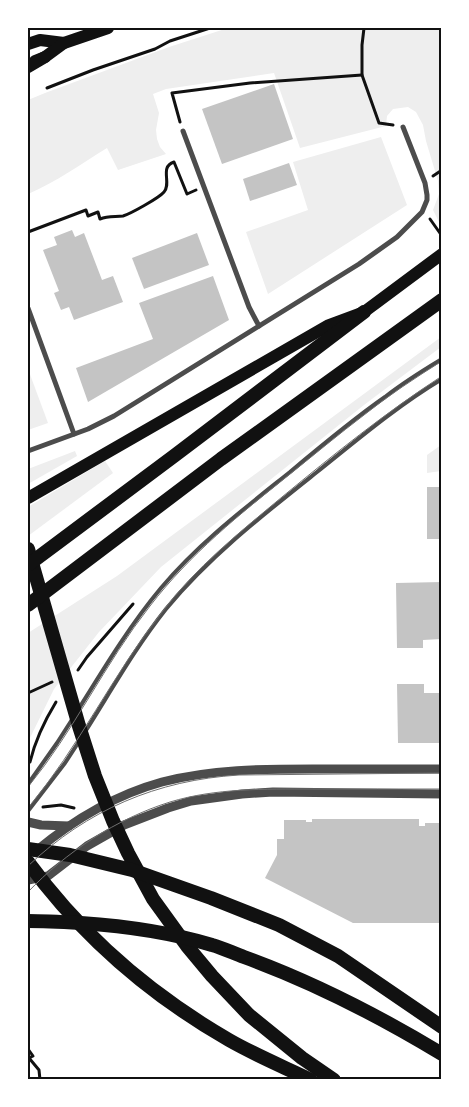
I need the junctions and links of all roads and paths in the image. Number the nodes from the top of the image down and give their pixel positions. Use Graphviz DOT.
graph roads {
  1 [pos="108,28"];
  2 [pos="210,28"];
  3 [pos="364,28"];
  4 [pos="64,43"];
  5 [pos="28,44"];
  6 [pos="45,57"];
  7 [pos="28,63"];
  8 [pos="28,67"];
  9 [pos="362,75"];
  10 [pos="47,88"];
  11 [pos="177,114"];
  12 [pos="379,123"];
  13 [pos="403,127"];
  14 [pos="183,131"];
  15 [pos="203,187"];
  16 [pos="422,212"];
  17 [pos="28,232"];
  18 [pos="442,236"];
  19 [pos="442,254"];
  20 [pos="442,300"];
  21 [pos="28,308"];
  22 [pos="442,310"];
  23 [pos="364,312"];
  24 [pos="423,314"];
  25 [pos="259,326"];
  26 [pos="442,359"];
  27 [pos="442,379"];
  28 [pos="74,434"];
  29 [pos="28,451"];
  30 [pos="28,498"];
  31 [pos="28,549"];
  32 [pos="28,565"];
  33 [pos="28,605"];
  34 [pos="442,769"];
  35 [pos="28,784"];
  36 [pos="442,794"];
  37 [pos="36,805"];
  38 [pos="61,805"];
  39 [pos="28,811"];
  40 [pos="28,822"];
  41 [pos="69,826"];
  42 [pos="28,849"];
  43 [pos="28,862"];
  44 [pos="28,870"];
  45 [pos="28,880"];
  46 [pos="28,922"];
  47 [pos="442,1027"];
  48 [pos="28,1049"];
  49 [pos="442,1054"];
  50 [pos="40,1080"];
  51 [pos="311,1080"];
  52 [pos="334,1080"];
  1 -- 4 [label="main road"];
  2 -- 10 [label="path"];
  3 -- 9 [label="path"];
  4 -- 5 [label="main road"];
  4 -- 6 [label="main road"];
  6 -- 7 [label="main road"];
  6 -- 8 [label="main road"];
  9 -- 11 [label="path"];
  9 -- 12 [label="path"];
  13 -- 16 [label="street"];
  14 -- 15 [label="street"];
  15 -- 17 [label="path"];
  15 -- 25 [label="street"];
  16 -- 18 [label="path"];
  16 -- 25 [label="street"];
  19 -- 23 [label="main road"];
  20 -- 24 [label="highway"];
  21 -- 28 [label="street"];
  22 -- 24 [label="highway"];
  23 -- 30 [label="main road"];
  23 -- 32 [label="highway"];
  24 -- 33 [label="highway"];
  25 -- 28 [label="street"];
  26 -- 35 [label="lane"];
  27 -- 39 [label="lane"];
  28 -- 29 [label="street"];
  31 -- 52 [label="highway"];
  34 -- 41 [label="street"];
  36 -- 45 [label="street"];
  37 -- 38 [label="path"];
  40 -- 41 [label="street"];
  41 -- 44 [label="street"];
  42 -- 47 [label="highway"];
  43 -- 51 [label="highway"];
  46 -- 49 [label="highway"];
  48 -- 50 [label="path"];
}
